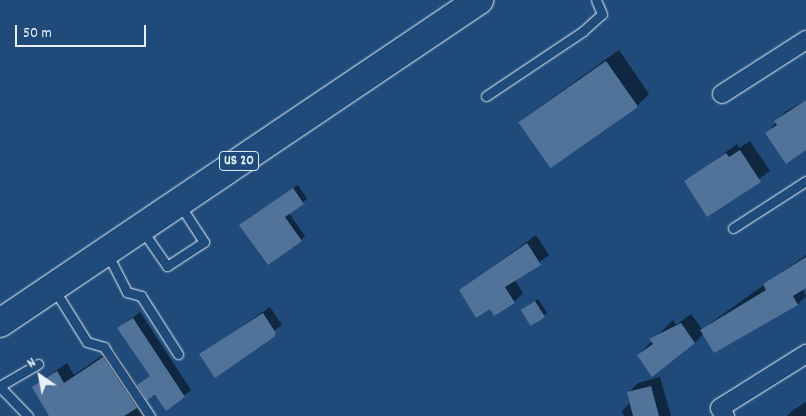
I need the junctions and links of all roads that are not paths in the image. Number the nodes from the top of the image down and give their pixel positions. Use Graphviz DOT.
graph roads {
  1 [pos="479,0"];
  2 [pos="596,0"];
  3 [pos="806,40"];
  4 [pos="722,94"];
  5 [pos="486,96"];
  6 [pos="806,181"];
  7 [pos="179,202"];
  8 [pos="140,228"];
  9 [pos="733,228"];
  10 [pos="106,251"];
  11 [pos="53,287"];
  12 [pos="0,322"];
  13 [pos="178,354"];
  14 [pos="806,354"];
  15 [pos="38,364"];
  16 [pos="1,387"];
  17 [pos="722,412"];
  18 [pos="28,416"];
  19 [pos="150,416"];
  1 -- 7 [label="main road, US 20"];
  2 -- 5 [label="lane"];
  3 -- 4 [label="street"];
  6 -- 9 [label="lane"];
  7 -- 8 [label="main road, US 20"];
  7 -- 8 [label="lane"];
  8 -- 10 [label="main road, US 20"];
  10 -- 11 [label="main road, US 20"];
  10 -- 13 [label="lane"];
  11 -- 12 [label="main road, US 20"];
  11 -- 19 [label="lane"];
  14 -- 17 [label="street"];
  15 -- 16 [label="lane"];
  16 -- 18 [label="lane"];
}
